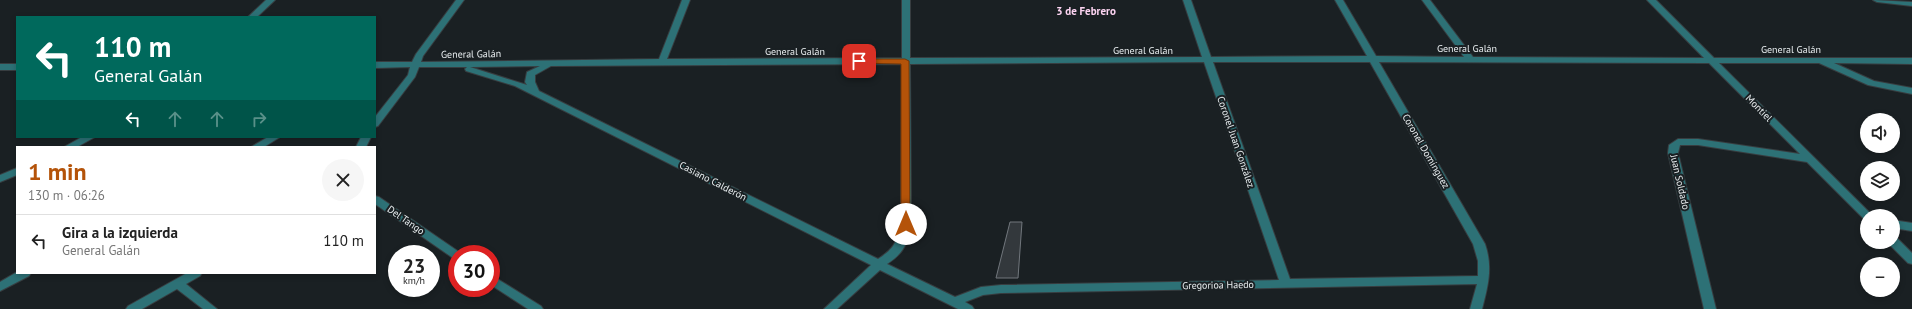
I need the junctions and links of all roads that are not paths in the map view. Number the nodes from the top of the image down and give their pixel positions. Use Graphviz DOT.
graph roads {
  1 [pos="271,0"];
  2 [pos="460,0"];
  3 [pos="686,0"];
  4 [pos="906,0"];
  5 [pos="1187,0"];
  6 [pos="1339,0"];
  7 [pos="1426,0"];
  8 [pos="1651,0"];
  9 [pos="1877,0"];
  10 [pos="1912,4"];
  11 [pos="253,16"];
  12 [pos="1373,59"];
  13 [pos="1470,59"];
  14 [pos="1712,60"];
  15 [pos="1820,60"];
  16 [pos="905,61"];
  17 [pos="1208,61"];
  18 [pos="1912,61"];
  19 [pos="662,62"];
  20 [pos="557,63"];
  21 [pos="376,65"];
  22 [pos="415,65"];
  23 [pos="452,66"];
  24 [pos="0,67"];
  25 [pos="16,67"];
  26 [pos="1912,91"];
  27 [pos="535,92"];
  28 [pos="376,123"];
  29 [pos="88,138"];
  30 [pos="273,138"];
  31 [pos="71,146"];
  32 [pos="258,146"];
  33 [pos="1811,160"];
  34 [pos="16,171"];
  35 [pos="0,179"];
  36 [pos="376,200"];
  37 [pos="1861,209"];
  38 [pos="1900,225"];
  39 [pos="1912,226"];
  40 [pos="1900,248"];
  41 [pos="448,249"];
  42 [pos="1912,260"];
  43 [pos="879,264"];
  44 [pos="23,274"];
  45 [pos="194,274"];
  46 [pos="1483,280"];
  47 [pos="179,284"];
  48 [pos="500,284"];
  49 [pos="1286,284"];
  50 [pos="0,287"];
  51 [pos="955,302"];
  52 [pos="132,309"];
  53 [pos="211,309"];
  54 [pos="537,309"];
  55 [pos="830,309"];
  56 [pos="968,309"];
  57 [pos="1476,309"];
  58 [pos="1710,309"];
  1 -- 11 [label="street"];
  2 -- 22 [label="street"];
  3 -- 19 [label="street"];
  4 -- 16 [label="street"];
  5 -- 17 [label="street, Coronel Juan González"];
  6 -- 12 [label="street, Coronel Domínguez"];
  7 -- 13 [label="street"];
  8 -- 14 [label="street, Montiel"];
  9 -- 10 [label="street"];
  12 -- 13 [label="street, General Galán"];
  12 -- 17 [label="street, General Galán"];
  12 -- 46 [label="street, Coronel Domínguez"];
  13 -- 14 [label="street, General Galán"];
  14 -- 15 [label="street, General Galán"];
  14 -- 33 [label="street, Montiel"];
  15 -- 18 [label="street, General Galán"];
  15 -- 26 [label="street"];
  16 -- 17 [label="street, General Galán"];
  16 -- 19 [label="street, General Galán"];
  16 -- 43 [label="street"];
  17 -- 49 [label="street, Coronel Juan González"];
  19 -- 20 [label="street, General Galán"];
  20 -- 23 [label="street, General Galán"];
  20 -- 27 [label="street"];
  21 -- 22 [label="street, General Galán"];
  22 -- 23 [label="street, General Galán"];
  22 -- 28 [label="street"];
  23 -- 27 [label="street, Casiano Calderón"];
  24 -- 25 [label="street"];
  27 -- 43 [label="street, Casiano Calderón"];
  29 -- 31 [label="street"];
  30 -- 32 [label="street"];
  33 -- 37 [label="street, Montiel"];
  33 -- 58 [label="street, Juan Soldado"];
  34 -- 35 [label="street"];
  36 -- 41 [label="street, Del Tango"];
  38 -- 39 [label="street"];
  40 -- 42 [label="street"];
  43 -- 51 [label="street, Casiano Calderón"];
  43 -- 55 [label="street"];
  44 -- 50 [label="street"];
  45 -- 47 [label="street"];
  46 -- 49 [label="street, Gregorioa Haedo"];
  46 -- 57 [label="street, Coronel Domínguez"];
  47 -- 52 [label="street"];
  47 -- 53 [label="street"];
  48 -- 54 [label="street"];
  49 -- 51 [label="street, Gregorioa Haedo"];
  51 -- 56 [label="street, Casiano Calderón"];
}
